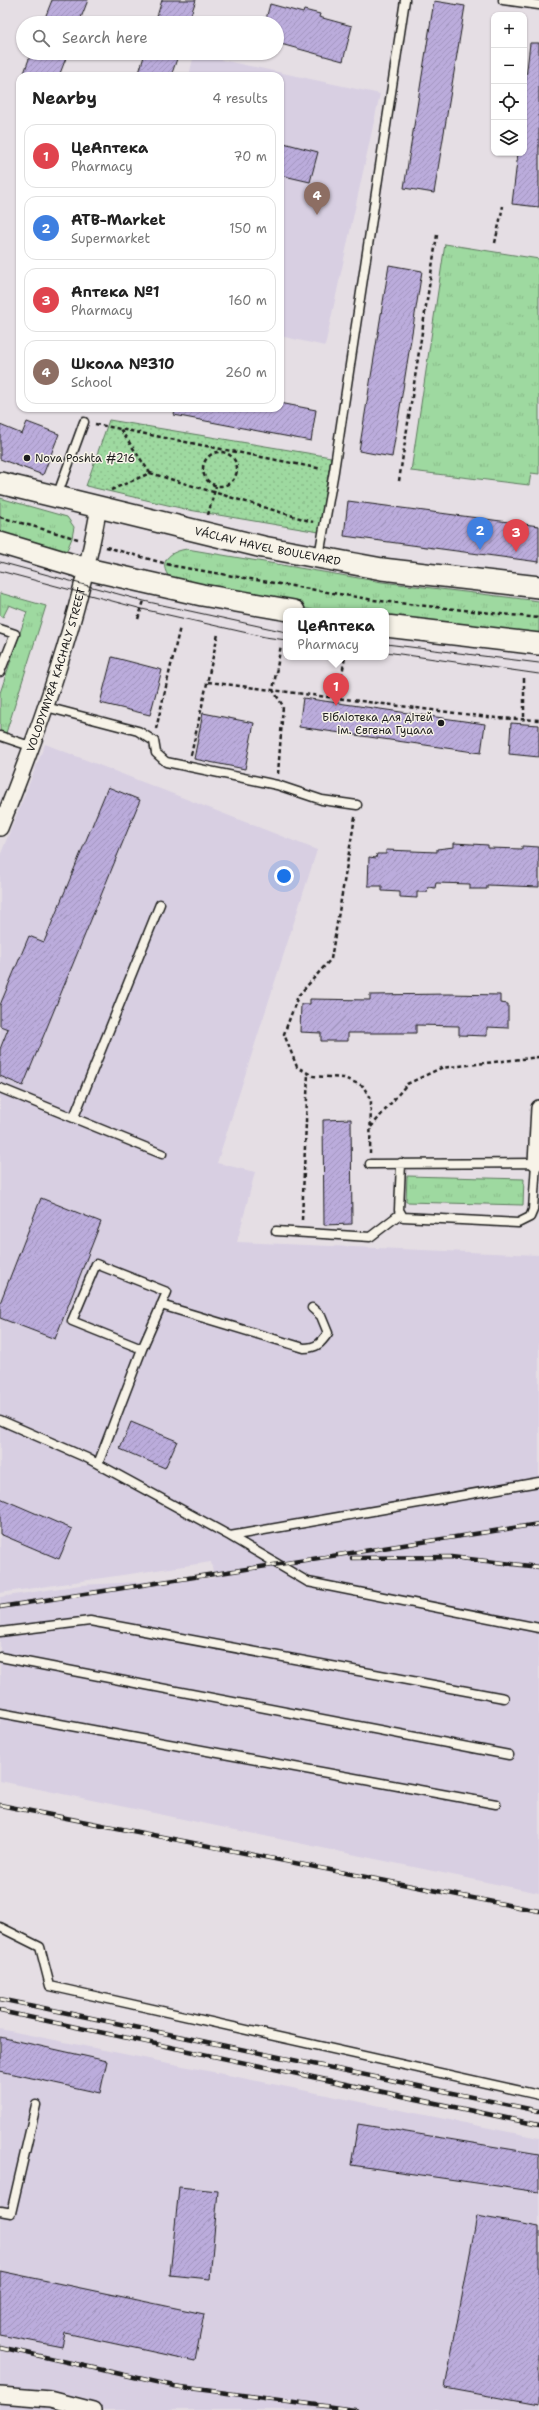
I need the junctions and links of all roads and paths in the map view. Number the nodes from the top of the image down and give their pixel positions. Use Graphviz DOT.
graph roads {
  1 [pos="405,0"];
  2 [pos="503,0"];
  3 [pos="539,5"];
  4 [pos="503,206"];
  5 [pos="437,235"];
  6 [pos="495,243"];
  7 [pos="84,422"];
  8 [pos="119,429"];
  9 [pos="221,448"];
  10 [pos="223,452"];
  11 [pos="334,471"];
  12 [pos="150,473"];
  13 [pos="399,481"];
  14 [pos="0,482"];
  15 [pos="216,486"];
  16 [pos="215,492"];
  17 [pos="56,497"];
  18 [pos="103,500"];
  19 [pos="0,517"];
  20 [pos="206,520"];
  21 [pos="323,525"];
  22 [pos="0,543"];
  23 [pos="93,543"];
  24 [pos="319,556"];
  25 [pos="87,569"];
  26 [pos="539,587"];
  27 [pos="144,601"];
  28 [pos="283,609"];
  29 [pos="539,618"];
  30 [pos="138,619"];
  31 [pos="389,626"];
  32 [pos="180,627"];
  33 [pos="0,629"];
  34 [pos="218,634"];
  35 [pos="539,644"];
  36 [pos="281,645"];
  37 [pos="344,660"];
  38 [pos="0,672"];
  39 [pos="524,678"];
  40 [pos="208,682"];
  41 [pos="273,690"];
  42 [pos="338,697"];
  43 [pos="46,707"];
  44 [pos="524,720"];
  45 [pos="539,720"];
  46 [pos="0,736"];
  47 [pos="154,741"];
  48 [pos="32,747"];
  49 [pos="188,767"];
  50 [pos="277,785"];
  51 [pos="357,805"];
  52 [pos="0,828"];
  53 [pos="160,904"];
  54 [pos="539,1057"];
  55 [pos="308,1073"];
  56 [pos="0,1088"];
  57 [pos="539,1108"];
  58 [pos="74,1117"];
  59 [pos="370,1128"];
  60 [pos="162,1154"];
  61 [pos="402,1163"];
  62 [pos="536,1163"];
  63 [pos="370,1164"];
  64 [pos="400,1214"];
  65 [pos="276,1231"];
  66 [pos="301,1233"];
  67 [pos="161,1305"];
  68 [pos="312,1308"];
  69 [pos="142,1349"];
  70 [pos="0,1420"];
  71 [pos="98,1464"];
  72 [pos="539,1482"];
  73 [pos="230,1536"];
  74 [pos="539,1628"];
  75 [pos="0,1632"];
  76 [pos="0,1657"];
  77 [pos="504,1698"];
  78 [pos="0,1713"];
  79 [pos="509,1755"];
  80 [pos="496,1804"];
  81 [pos="0,1927"];
  82 [pos="539,2095"];
  83 [pos="36,2105"];
  84 [pos="0,2211"];
  85 [pos="0,2394"];
  86 [pos="93,2410"];
  1 -- 11 [label="lane"];
  2 -- 3 [label="lane"];
  4 -- 6 [label="path"];
  5 -- 13 [label="path"];
  7 -- 8 [label="path"];
  7 -- 17 [label="lane"];
  8 -- 9 [label="path"];
  8 -- 12 [label="path"];
  9 -- 10 [label="path"];
  9 -- 11 [label="path"];
  10 -- 15 [label="path"];
  10 -- 15 [label="path"];
  11 -- 21 [label="lane"];
  12 -- 16 [label="path"];
  12 -- 18 [label="path"];
  14 -- 17 [label="main road, VÁCLAV HAVEL BOULEVARD"];
  15 -- 16 [label="path"];
  16 -- 20 [label="path"];
  16 -- 21 [label="path"];
  17 -- 18 [label="main road, VÁCLAV HAVEL BOULEVARD"];
  18 -- 23 [label="street, VOLODYMYRA KACHALY STREET"];
  18 -- 24 [label="main road, VÁCLAV HAVEL BOULEVARD"];
  19 -- 23 [label="path"];
  21 -- 24 [label="lane"];
  22 -- 25 [label="main road"];
  23 -- 25 [label="street, VOLODYMYRA KACHALY STREET"];
  23 -- 29 [label="path"];
  24 -- 26 [label="main road, VÁCLAV HAVEL BOULEVARD"];
  25 -- 28 [label="main road"];
  25 -- 43 [label="street, VOLODYMYRA KACHALY STREET"];
  27 -- 30 [label="path"];
  31 -- 35 [label="main road"];
  32 -- 47 [label="path"];
  33 -- 38 [label="lane"];
  34 -- 40 [label="path"];
  36 -- 41 [label="path"];
  37 -- 42 [label="path"];
  39 -- 44 [label="path"];
  40 -- 41 [label="path"];
  40 -- 49 [label="path"];
  41 -- 42 [label="path"];
  41 -- 50 [label="path"];
  42 -- 44 [label="path"];
  43 -- 47 [label="lane"];
  43 -- 48 [label="street, VOLODYMYRA KACHALY STREET"];
  44 -- 45 [label="path"];
  46 -- 48 [label="lane"];
  47 -- 49 [label="lane"];
  48 -- 52 [label="street, VOLODYMYRA KACHALY STREET"];
  49 -- 50 [label="lane"];
  50 -- 51 [label="lane"];
  51 -- 55 [label="path"];
  53 -- 58 [label="lane"];
  54 -- 59 [label="path"];
  55 -- 59 [label="path"];
  55 -- 66 [label="path"];
  56 -- 58 [label="lane"];
  57 -- 62 [label="street"];
  58 -- 60 [label="lane"];
  59 -- 63 [label="path"];
  61 -- 62 [label="lane"];
  61 -- 63 [label="lane"];
  61 -- 64 [label="lane"];
  62 -- 64 [label="lane"];
  64 -- 66 [label="lane"];
  65 -- 66 [label="lane"];
  67 -- 68 [label="lane"];
  67 -- 69 [label="lane"];
  67 -- 69 [label="lane"];
  69 -- 71 [label="lane"];
  70 -- 71 [label="lane"];
  71 -- 73 [label="lane"];
  72 -- 73 [label="lane"];
  73 -- 74 [label="lane"];
  75 -- 77 [label="lane"];
  76 -- 79 [label="lane"];
  78 -- 80 [label="lane"];
  81 -- 82 [label="lane"];
  83 -- 84 [label="lane"];
  85 -- 86 [label="street"];
}
